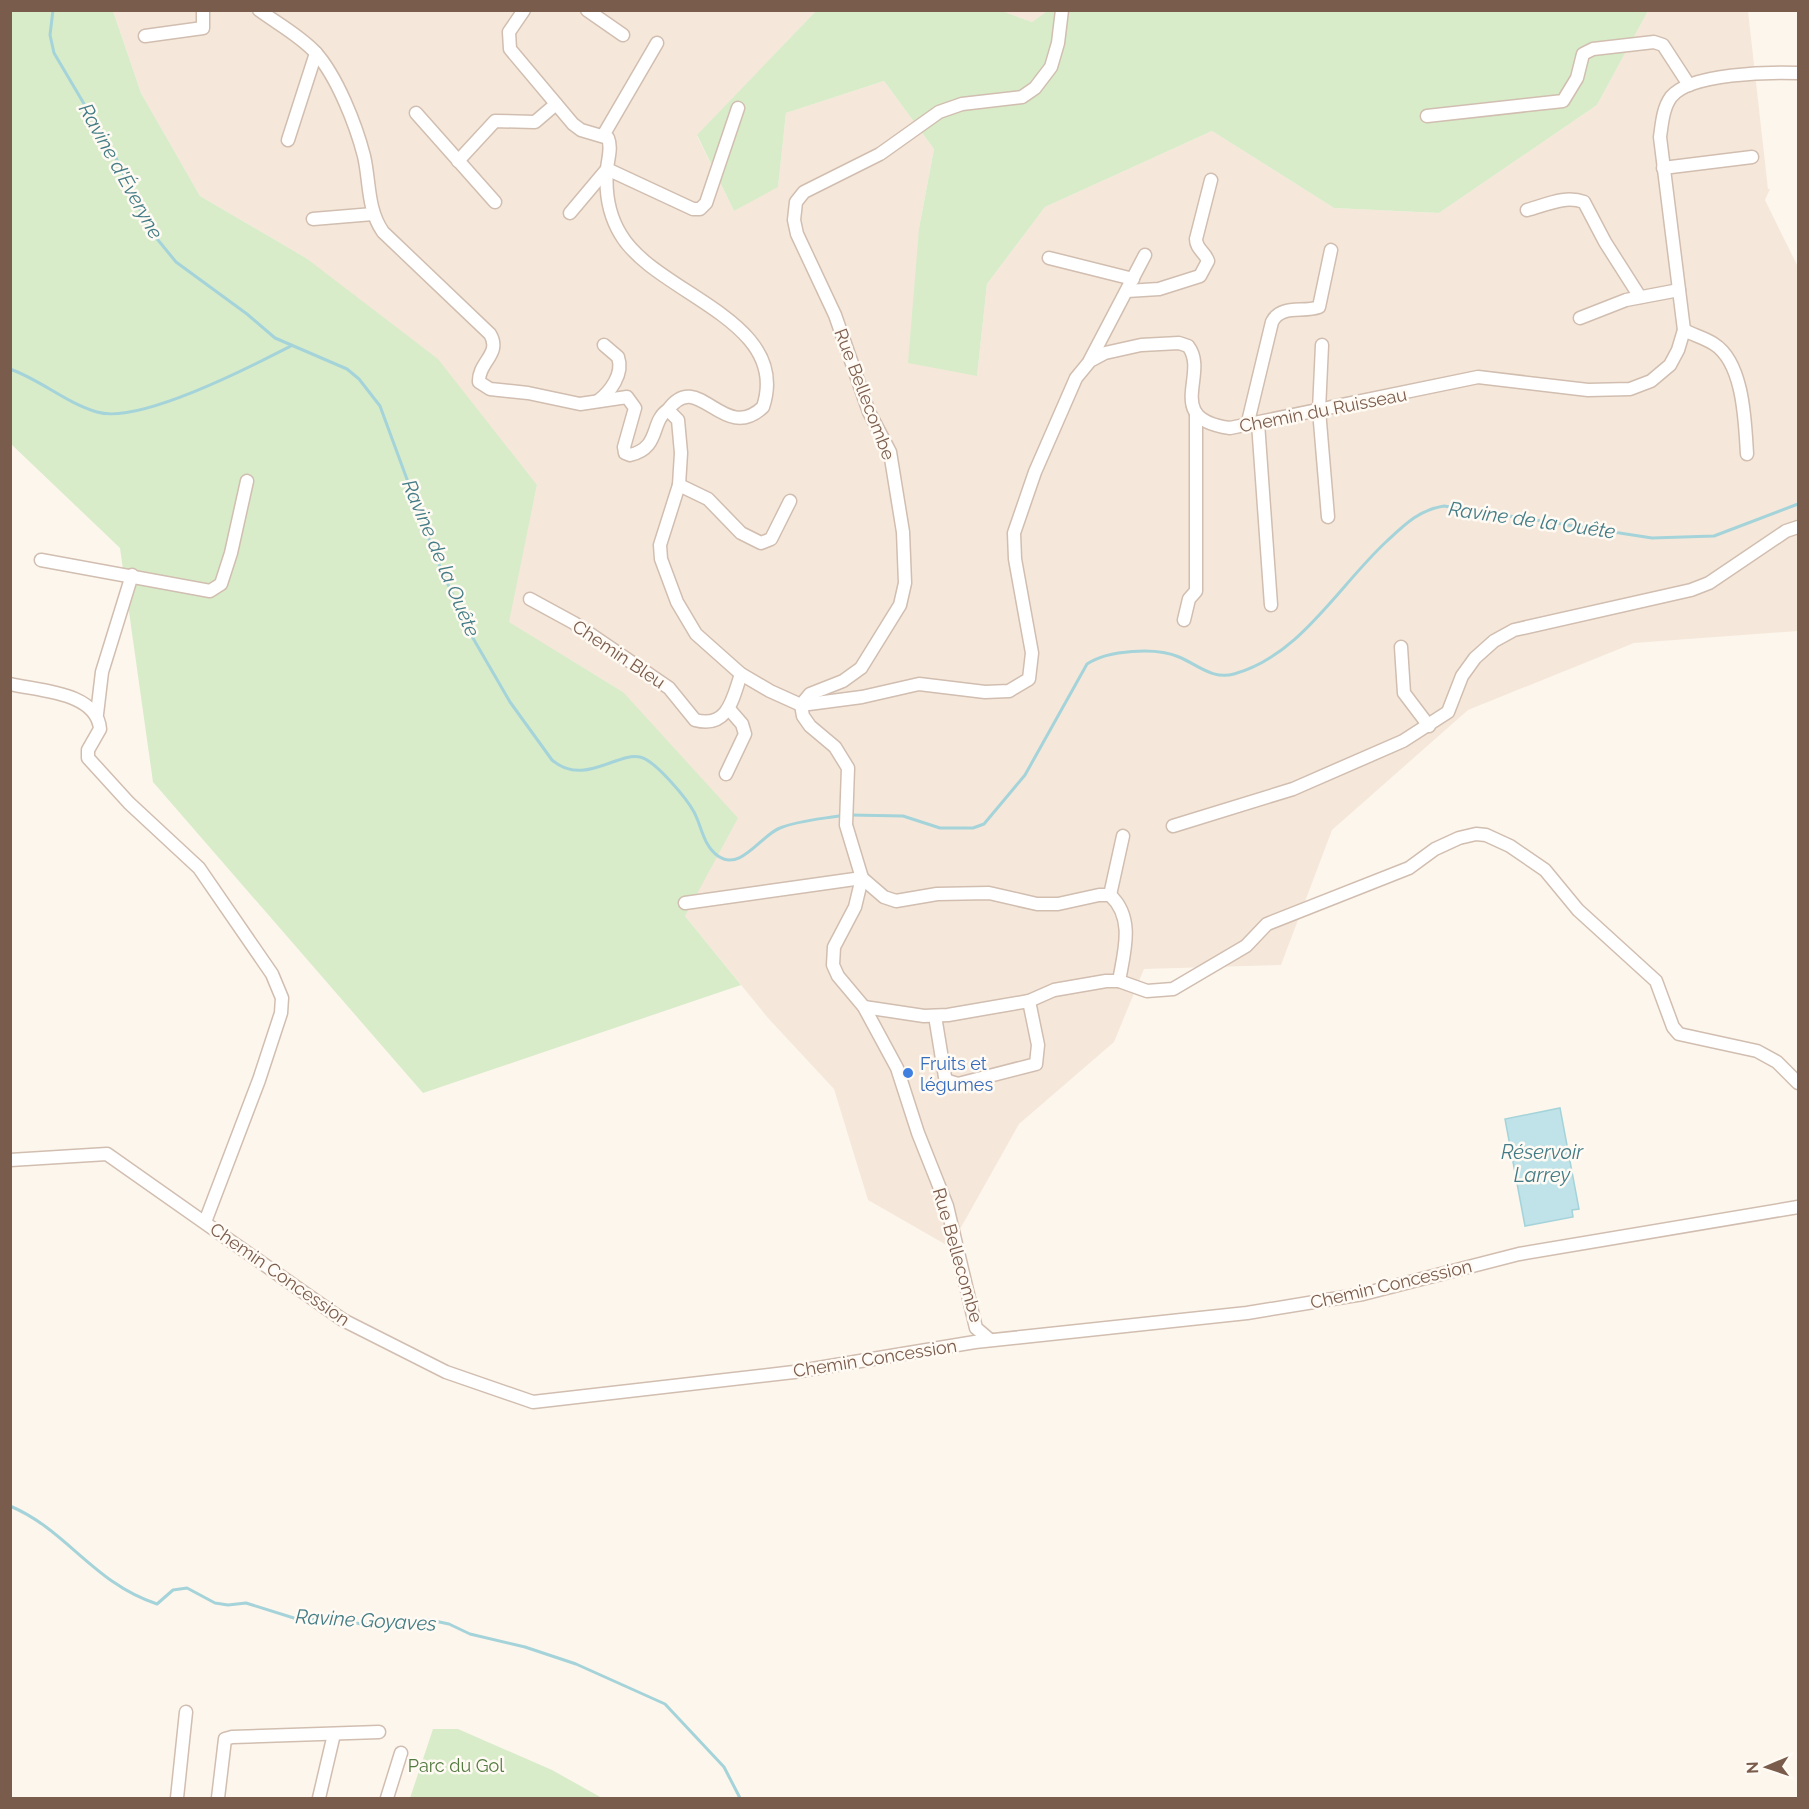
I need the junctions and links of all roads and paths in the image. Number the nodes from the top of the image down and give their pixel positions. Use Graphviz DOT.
graph roads {
  1 [pos="203,10"];
  2 [pos="259,10"];
  3 [pos="524,10"];
  4 [pos="587,10"];
  5 [pos="1062,10"];
  6 [pos="623,35"];
  7 [pos="145,36"];
  8 [pos="657,43"];
  9 [pos="316,53"];
  10 [pos="1798,73"];
  11 [pos="1689,85"];
  12 [pos="556,104"];
  13 [pos="738,108"];
  14 [pos="416,113"];
  15 [pos="1427,117"];
  16 [pos="604,134"];
  17 [pos="288,140"];
  18 [pos="1752,157"];
  19 [pos="458,161"];
  20 [pos="1663,168"];
  21 [pos="607,169"];
  22 [pos="1211,180"];
  23 [pos="495,202"];
  24 [pos="1527,210"];
  25 [pos="570,213"];
  26 [pos="373,214"];
  27 [pos="313,219"];
  28 [pos="1331,250"];
  29 [pos="1145,255"];
  30 [pos="1049,258"];
  31 [pos="1130,285"];
  32 [pos="1679,290"];
  33 [pos="1640,297"];
  34 [pos="1580,318"];
  35 [pos="1683,330"];
  36 [pos="604,345"];
  37 [pos="1322,345"];
  38 [pos="1090,361"];
  39 [pos="591,405"];
  40 [pos="668,410"];
  41 [pos="1319,410"];
  42 [pos="1196,413"];
  43 [pos="1252,425"];
  44 [pos="1747,454"];
  45 [pos="247,481"];
  46 [pos="679,485"];
  47 [pos="790,501"];
  48 [pos="1328,517"];
  49 [pos="1798,527"];
  50 [pos="41,560"];
  51 [pos="132,575"];
  52 [pos="530,599"];
  53 [pos="1271,604"];
  54 [pos="1184,620"];
  55 [pos="1401,647"];
  56 [pos="741,674"];
  57 [pos="10,684"];
  58 [pos="801,705"];
  59 [pos="729,709"];
  60 [pos="96,714"];
  61 [pos="1429,726"];
  62 [pos="726,774"];
  63 [pos="1173,826"];
  64 [pos="1123,836"];
  65 [pos="862,878"];
  66 [pos="1110,895"];
  67 [pos="685,903"];
  68 [pos="1119,981"];
  69 [pos="1029,1001"];
  70 [pos="864,1007"];
  71 [pos="936,1016"];
  72 [pos="1798,1083"];
  73 [pos="10,1160"];
  74 [pos="1798,1206"];
  75 [pos="205,1222"];
  76 [pos="990,1340"];
  77 [pos="186,1712"];
  78 [pos="379,1732"];
  79 [pos="333,1734"];
  80 [pos="400,1753"];
  81 [pos="177,1798"];
  82 [pos="218,1798"];
  83 [pos="319,1798"];
  84 [pos="387,1798"];
  1 -- 7 [label="street"];
  2 -- 9 [label="street"];
  3 -- 12 [label="street"];
  4 -- 6 [label="street"];
  5 -- 58 [label="street, Rue Bellecombe"];
  8 -- 16 [label="street"];
  9 -- 17 [label="street"];
  9 -- 26 [label="street"];
  10 -- 11 [label="street"];
  11 -- 15 [label="street"];
  11 -- 20 [label="street, Chemin du Ruisseau"];
  12 -- 16 [label="street"];
  12 -- 19 [label="street"];
  13 -- 21 [label="street"];
  14 -- 19 [label="street"];
  16 -- 21 [label="street"];
  18 -- 20 [label="street"];
  19 -- 23 [label="street"];
  20 -- 32 [label="street, Chemin du Ruisseau"];
  21 -- 25 [label="street"];
  21 -- 40 [label="street"];
  22 -- 31 [label="street"];
  24 -- 33 [label="street"];
  26 -- 27 [label="street"];
  26 -- 39 [label="street"];
  28 -- 43 [label="street"];
  29 -- 31 [label="street"];
  30 -- 31 [label="street"];
  31 -- 38 [label="street"];
  32 -- 33 [label="street"];
  32 -- 35 [label="street, Chemin du Ruisseau"];
  33 -- 34 [label="street"];
  35 -- 41 [label="street, Chemin du Ruisseau"];
  35 -- 44 [label="street"];
  36 -- 39 [label="street"];
  37 -- 41 [label="street"];
  38 -- 42 [label="street"];
  38 -- 58 [label="street"];
  39 -- 40 [label="street"];
  40 -- 46 [label="street"];
  41 -- 43 [label="street, Chemin du Ruisseau"];
  41 -- 48 [label="street"];
  42 -- 43 [label="street, Chemin du Ruisseau"];
  42 -- 54 [label="street"];
  43 -- 53 [label="street"];
  45 -- 51 [label="street"];
  46 -- 47 [label="street"];
  46 -- 56 [label="street"];
  49 -- 61 [label="street"];
  50 -- 51 [label="street"];
  51 -- 60 [label="street"];
  52 -- 59 [label="street, Chemin Bleu"];
  55 -- 61 [label="street"];
  56 -- 58 [label="street"];
  56 -- 59 [label="street"];
  57 -- 60 [label="street"];
  58 -- 65 [label="street"];
  59 -- 62 [label="street"];
  60 -- 75 [label="street"];
  61 -- 63 [label="street"];
  64 -- 66 [label="street"];
  65 -- 66 [label="street"];
  65 -- 67 [label="street"];
  65 -- 70 [label="street, Rue Bellecombe"];
  66 -- 68 [label="street"];
  68 -- 69 [label="street"];
  68 -- 72 [label="street"];
  69 -- 71 [label="street"];
  69 -- 71 [label="street"];
  70 -- 71 [label="street"];
  70 -- 76 [label="street, Rue Bellecombe"];
  73 -- 75 [label="street, Chemin Concession"];
  74 -- 76 [label="street, Chemin Concession"];
  75 -- 76 [label="street, Chemin Concession"];
  77 -- 81 [label="street"];
  78 -- 79 [label="street"];
  79 -- 82 [label="street"];
  79 -- 83 [label="street"];
  80 -- 84 [label="street"];
}
